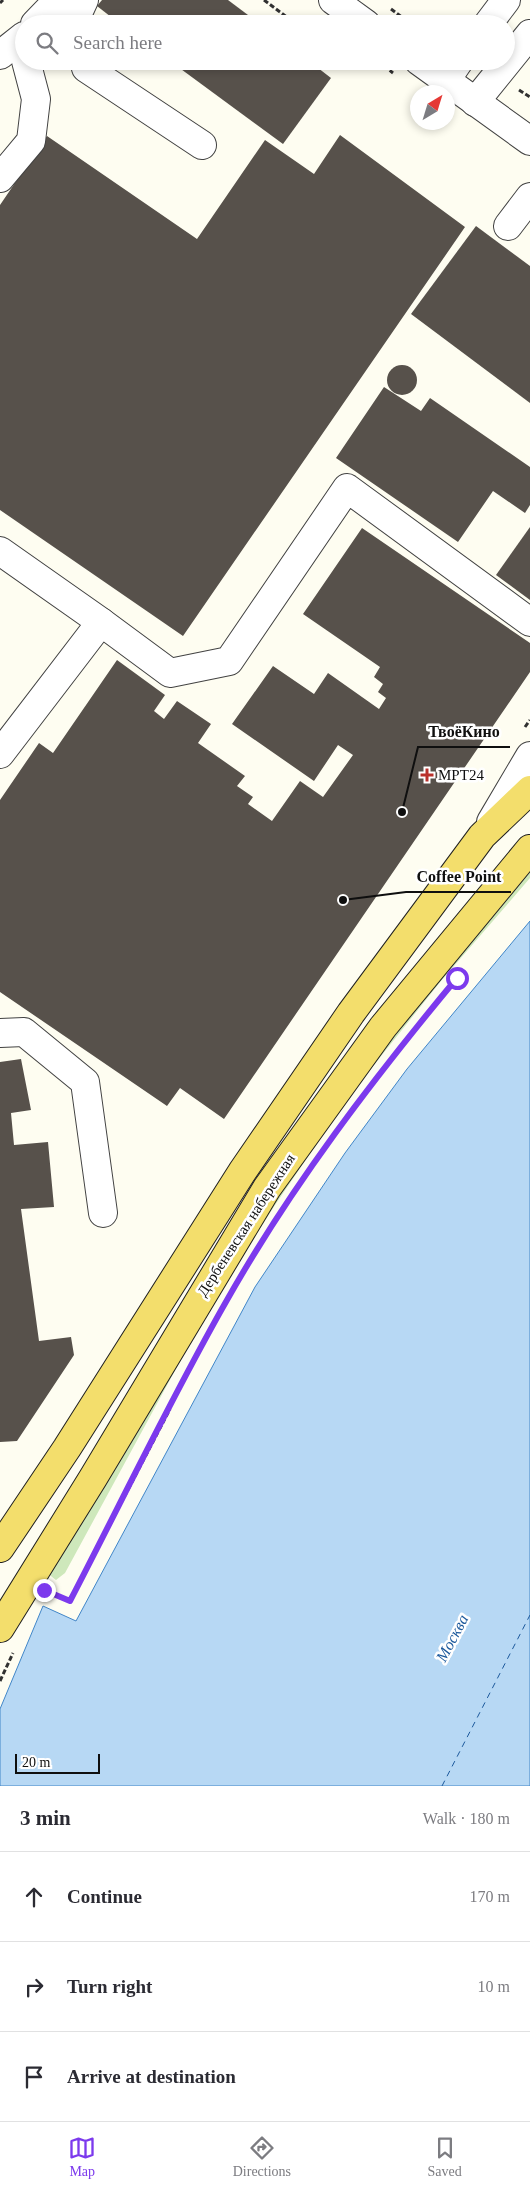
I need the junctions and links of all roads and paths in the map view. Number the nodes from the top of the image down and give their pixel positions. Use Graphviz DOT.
graph roads {
  1 [pos="3,0"];
  2 [pos="58,0"];
  3 [pos="84,0"];
  4 [pos="264,0"];
  5 [pos="332,0"];
  6 [pos="506,0"];
  7 [pos="0,3"];
  8 [pos="385,5"];
  9 [pos="46,15"];
  10 [pos="77,15"];
  11 [pos="284,15"];
  12 [pos="353,15"];
  13 [pos="399,15"];
  14 [pos="495,15"];
  15 [pos="530,34"];
  16 [pos="515,53"];
  17 [pos="28,70"];
  18 [pos="89,70"];
  19 [pos="501,70"];
  20 [pos="453,71"];
  21 [pos="475,102"];
  22 [pos="530,141"];
  23 [pos="202,145"];
  24 [pos="0,178"];
  25 [pos="530,197"];
  26 [pos="508,226"];
  27 [pos="0,550"];
  28 [pos="101,622"];
  29 [pos="530,622"];
  30 [pos="0,754"];
  31 [pos="530,756"];
  32 [pos="530,790"];
  33 [pos="482,836"];
  34 [pos="530,848"];
  35 [pos="0,1033"];
  36 [pos="103,1213"];
  37 [pos="172,1406"];
  38 [pos="4,1532"];
  39 [pos="52,1594"];
  40 [pos="8,1637"];
  41 [pos="0,1681"];
  1 -- 7 [label="path"];
  2 -- 9 [label="street"];
  3 -- 10 [label="street"];
  4 -- 11 [label="path"];
  5 -- 12 [label="street"];
  6 -- 14 [label="street"];
  8 -- 13 [label="path"];
  15 -- 16 [label="street"];
  17 -- 24 [label="street"];
  18 -- 23 [label="street"];
  19 -- 21 [label="street"];
  20 -- 21 [label="street"];
  21 -- 22 [label="street"];
  25 -- 26 [label="street"];
  27 -- 28 [label="street"];
  28 -- 29 [label="street"];
  28 -- 30 [label="street"];
  31 -- 33 [label="street"];
  32 -- 33 [label="main road, Дербеневская набережная"];
  33 -- 38 [label="main road, Дербеневская набережная"];
  34 -- 40 [label="main road, Дербеневская набережная"];
  35 -- 36 [label="street"];
  37 -- 39 [label="path"];
  40 -- 41 [label="path"];
}
